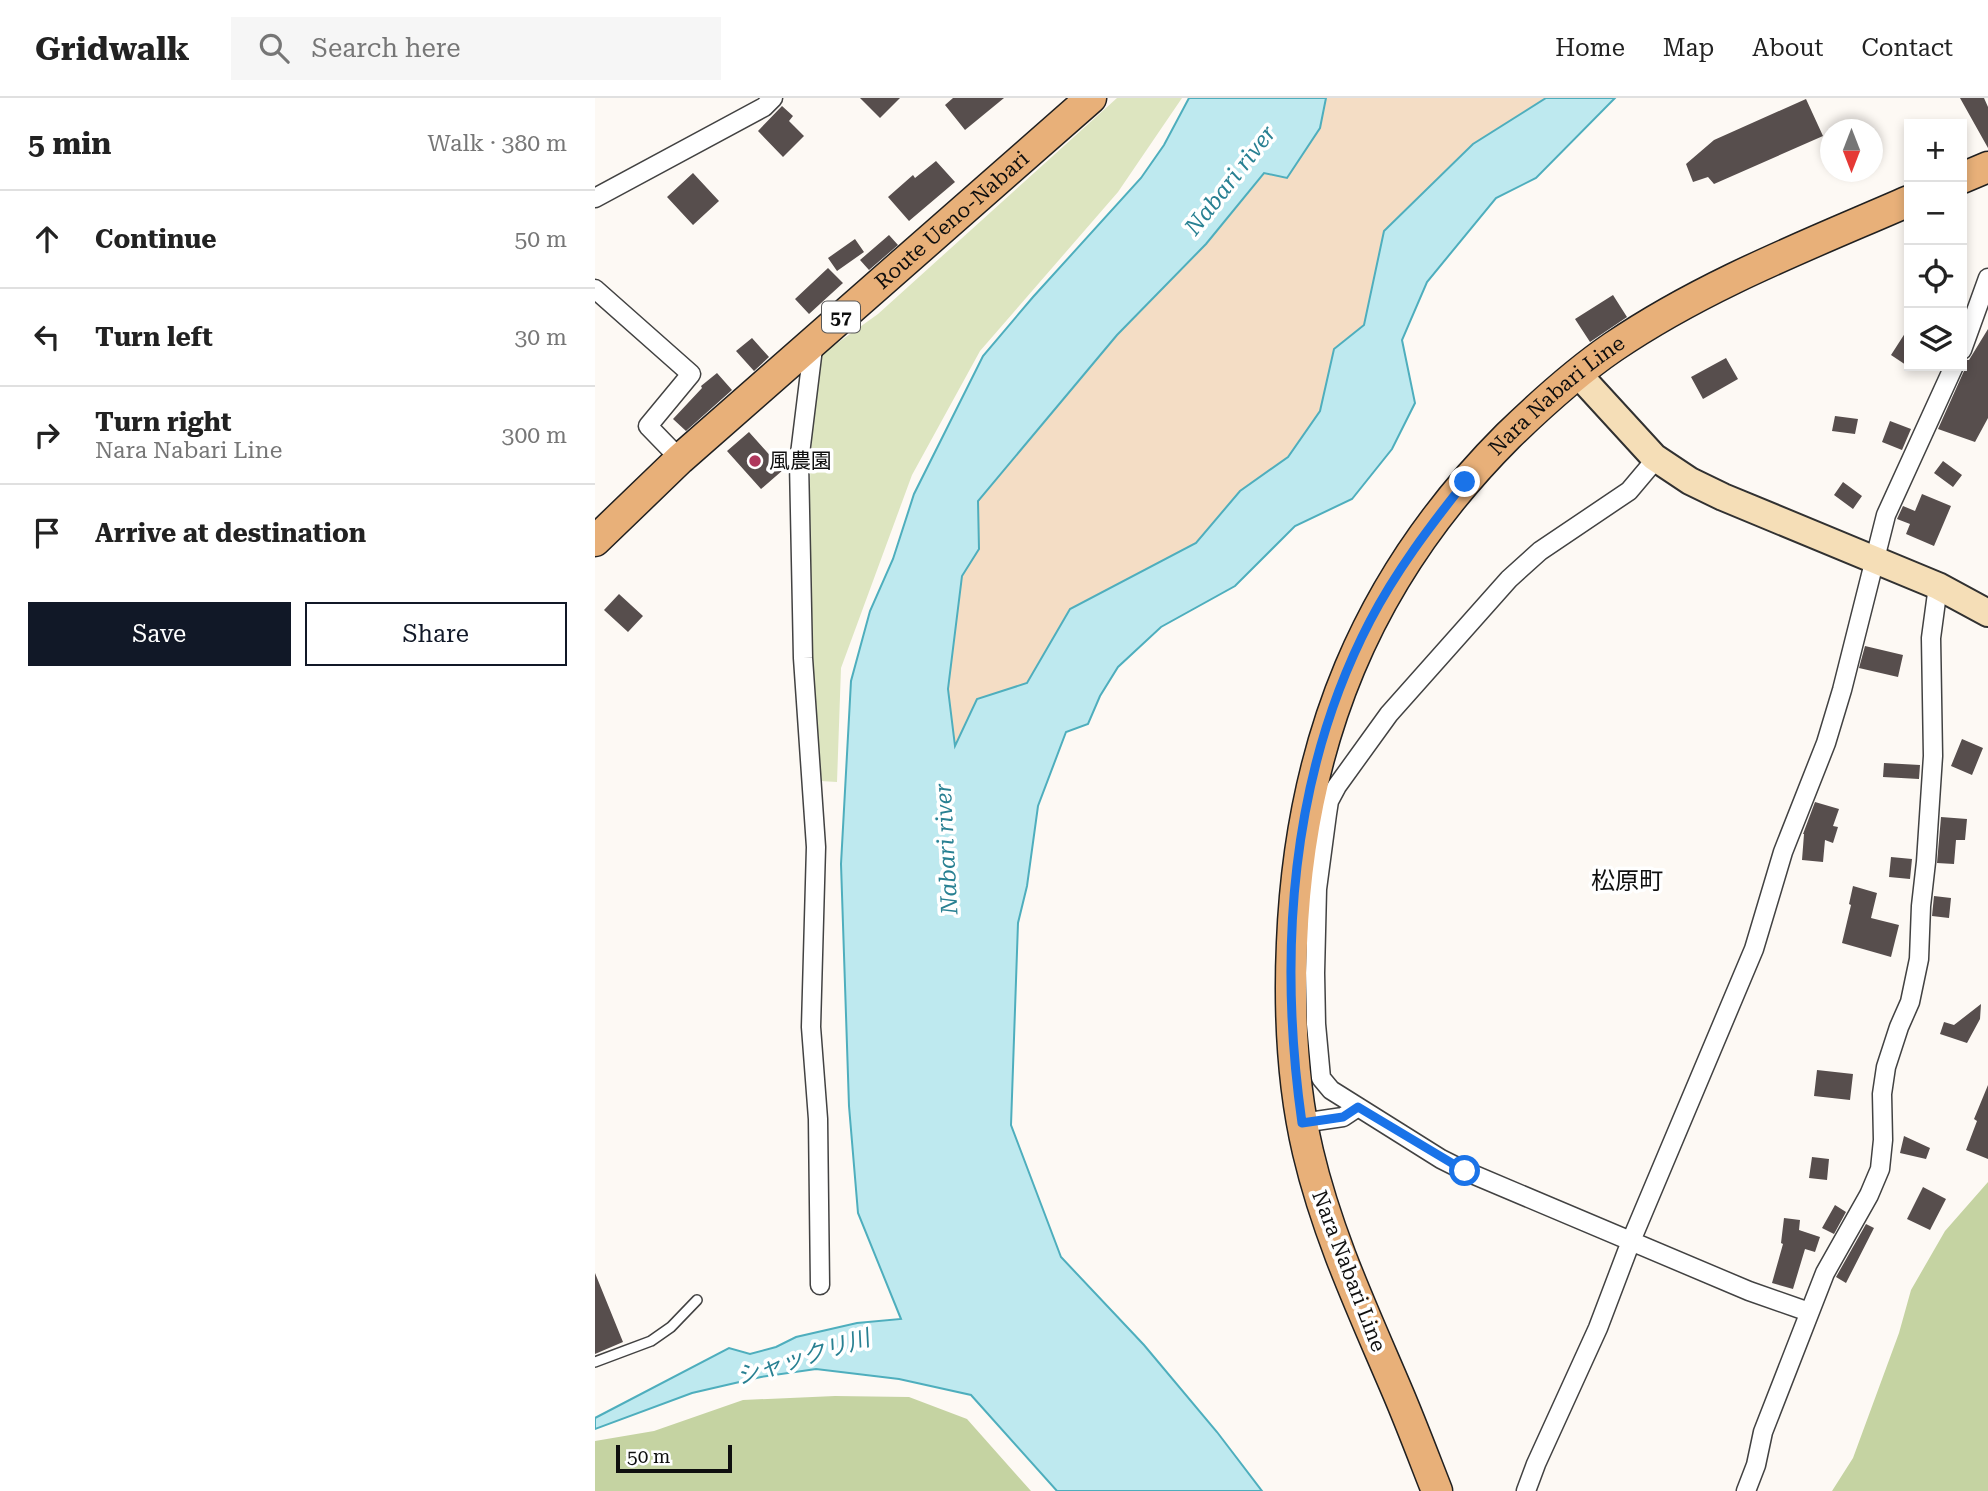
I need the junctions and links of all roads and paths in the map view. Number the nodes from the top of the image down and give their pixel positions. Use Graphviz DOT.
graph roads {
  1 [pos="773,98"];
  2 [pos="1091,98"];
  3 [pos="1988,167"];
  4 [pos="1967,176"];
  5 [pos="595,198"];
  6 [pos="1904,203"];
  7 [pos="1987,283"];
  8 [pos="595,289"];
  9 [pos="1967,337"];
  10 [pos="814,340"];
  11 [pos="1952,371"];
  12 [pos="1577,373"];
  13 [pos="680,459"];
  14 [pos="1656,459"];
  15 [pos="595,541"];
  16 [pos="1875,559"];
  17 [pos="1938,586"];
  18 [pos="1988,613"];
  19 [pos="1358,1107"];
  20 [pos="1302,1123"];
  21 [pos="1631,1241"];
  22 [pos="820,1285"];
  23 [pos="698,1300"];
  24 [pos="1809,1312"];
  25 [pos="595,1362"];
  26 [pos="1437,1491"];
  27 [pos="1526,1491"];
  28 [pos="1746,1491"];
  1 -- 5 [label="street"];
  2 -- 10 [label="main road, Route Ueno-Nabari / 57"];
  3 -- 4 [label="main road"];
  6 -- 12 [label="main road, Nara Nabari Line"];
  7 -- 9 [label="street"];
  8 -- 13 [label="street"];
  10 -- 13 [label="main road, Route Ueno-Nabari / 57"];
  10 -- 22 [label="street"];
  11 -- 16 [label="street"];
  12 -- 14 [label="street"];
  12 -- 20 [label="main road, Nara Nabari Line"];
  13 -- 15 [label="main road, Route Ueno-Nabari / 57"];
  14 -- 16 [label="street"];
  14 -- 19 [label="street"];
  16 -- 17 [label="street"];
  16 -- 21 [label="street"];
  17 -- 18 [label="street"];
  17 -- 24 [label="street"];
  19 -- 20 [label="street"];
  19 -- 21 [label="street"];
  20 -- 26 [label="main road, Nara Nabari Line"];
  21 -- 24 [label="street"];
  21 -- 27 [label="street"];
  23 -- 25 [label="lane"];
  24 -- 28 [label="street"];
}
